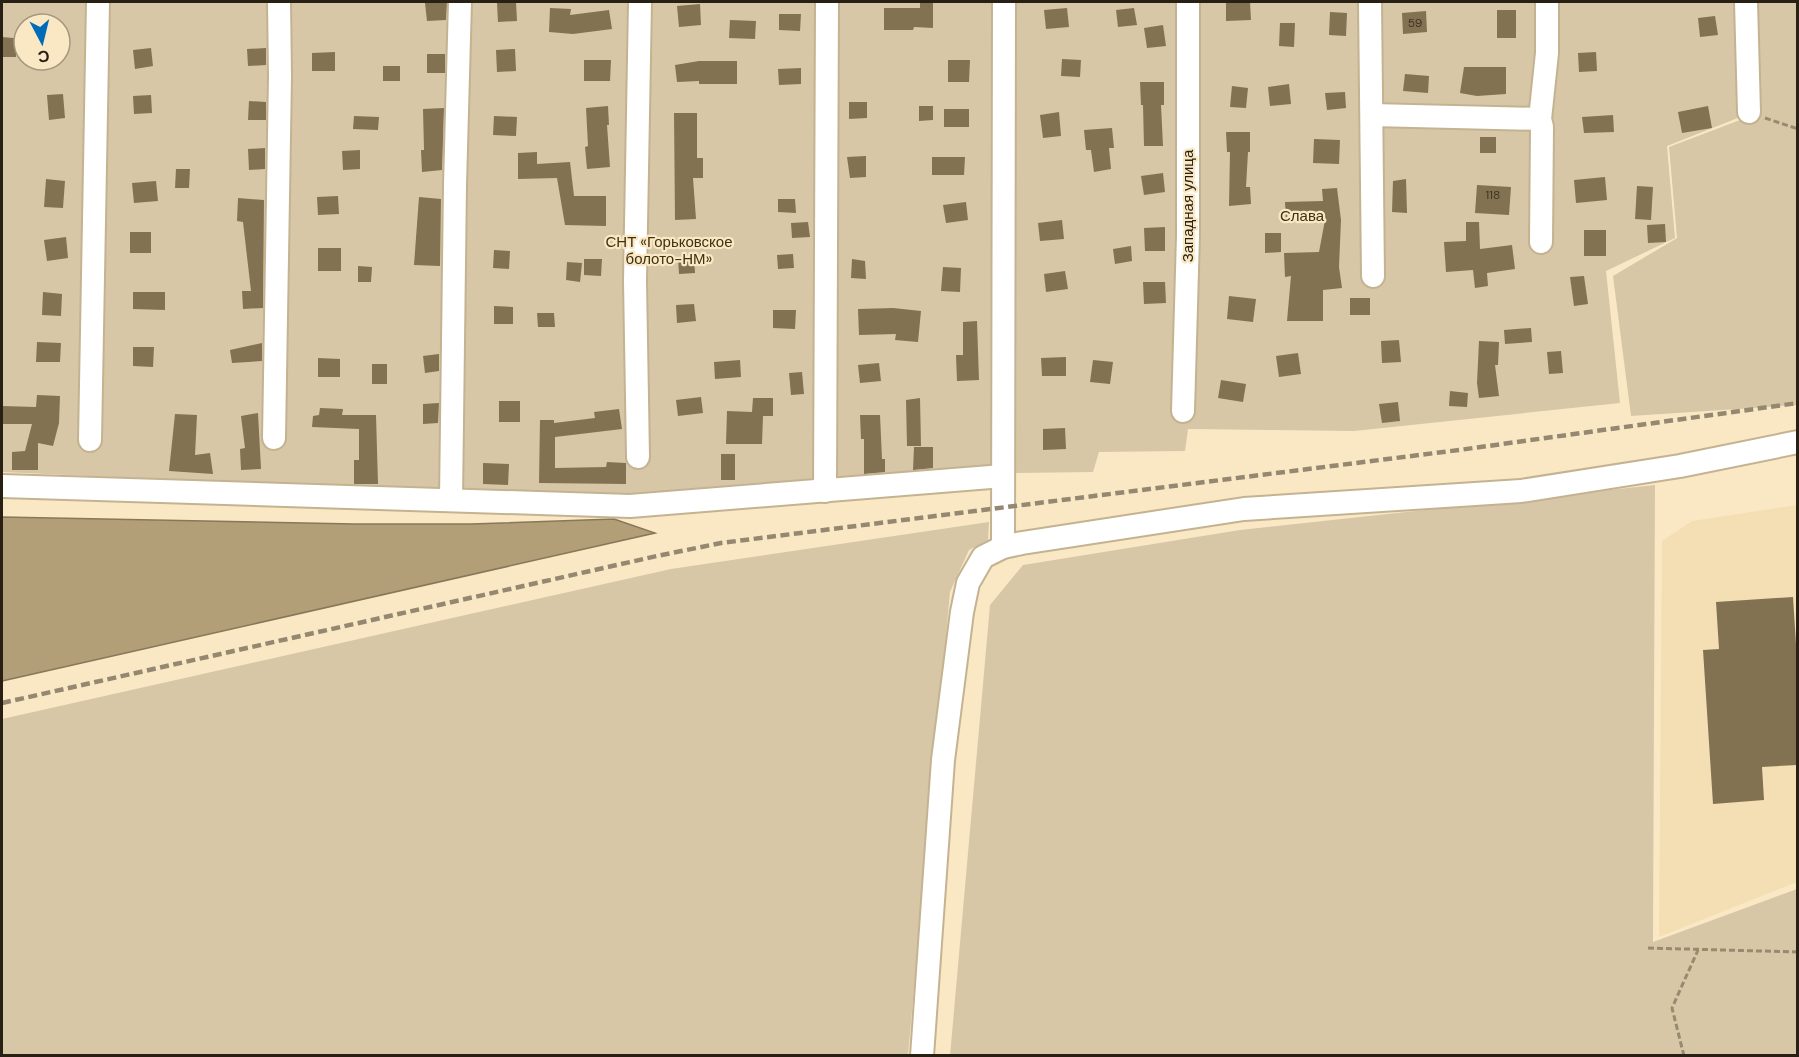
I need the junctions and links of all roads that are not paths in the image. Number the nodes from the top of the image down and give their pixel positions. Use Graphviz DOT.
graph roads {
  1 [pos="98,2"];
  2 [pos="279,2"];
  3 [pos="460,2"];
  4 [pos="640,2"];
  5 [pos="827,2"];
  6 [pos="1004,2"];
  7 [pos="1188,2"];
  8 [pos="1370,2"];
  9 [pos="1546,2"];
  10 [pos="1746,2"];
  11 [pos="1749,112"];
  12 [pos="1372,115"];
  13 [pos="1540,118"];
  14 [pos="1540,242"];
  15 [pos="1374,276"];
  16 [pos="1183,411"];
  17 [pos="274,438"];
  18 [pos="90,440"];
  19 [pos="1797,442"];
  20 [pos="638,457"];
  21 [pos="1003,476"];
  22 [pos="2,486"];
  23 [pos="825,491"];
  24 [pos="451,500"];
  25 [pos="1003,547"];
  26 [pos="922,1056"];
  1 -- 18 [label="street"];
  2 -- 17 [label="street"];
  3 -- 24 [label="street"];
  4 -- 20 [label="street"];
  5 -- 23 [label="street"];
  6 -- 21 [label="street"];
  7 -- 16 [label="street, Западная улица"];
  8 -- 12 [label="street"];
  9 -- 13 [label="street"];
  10 -- 11 [label="street"];
  12 -- 13 [label="street"];
  12 -- 15 [label="street"];
  13 -- 14 [label="street"];
  19 -- 25 [label="street"];
  21 -- 23 [label="street"];
  21 -- 25 [label="street"];
  22 -- 24 [label="street"];
  23 -- 24 [label="street"];
  25 -- 26 [label="street"];
}
